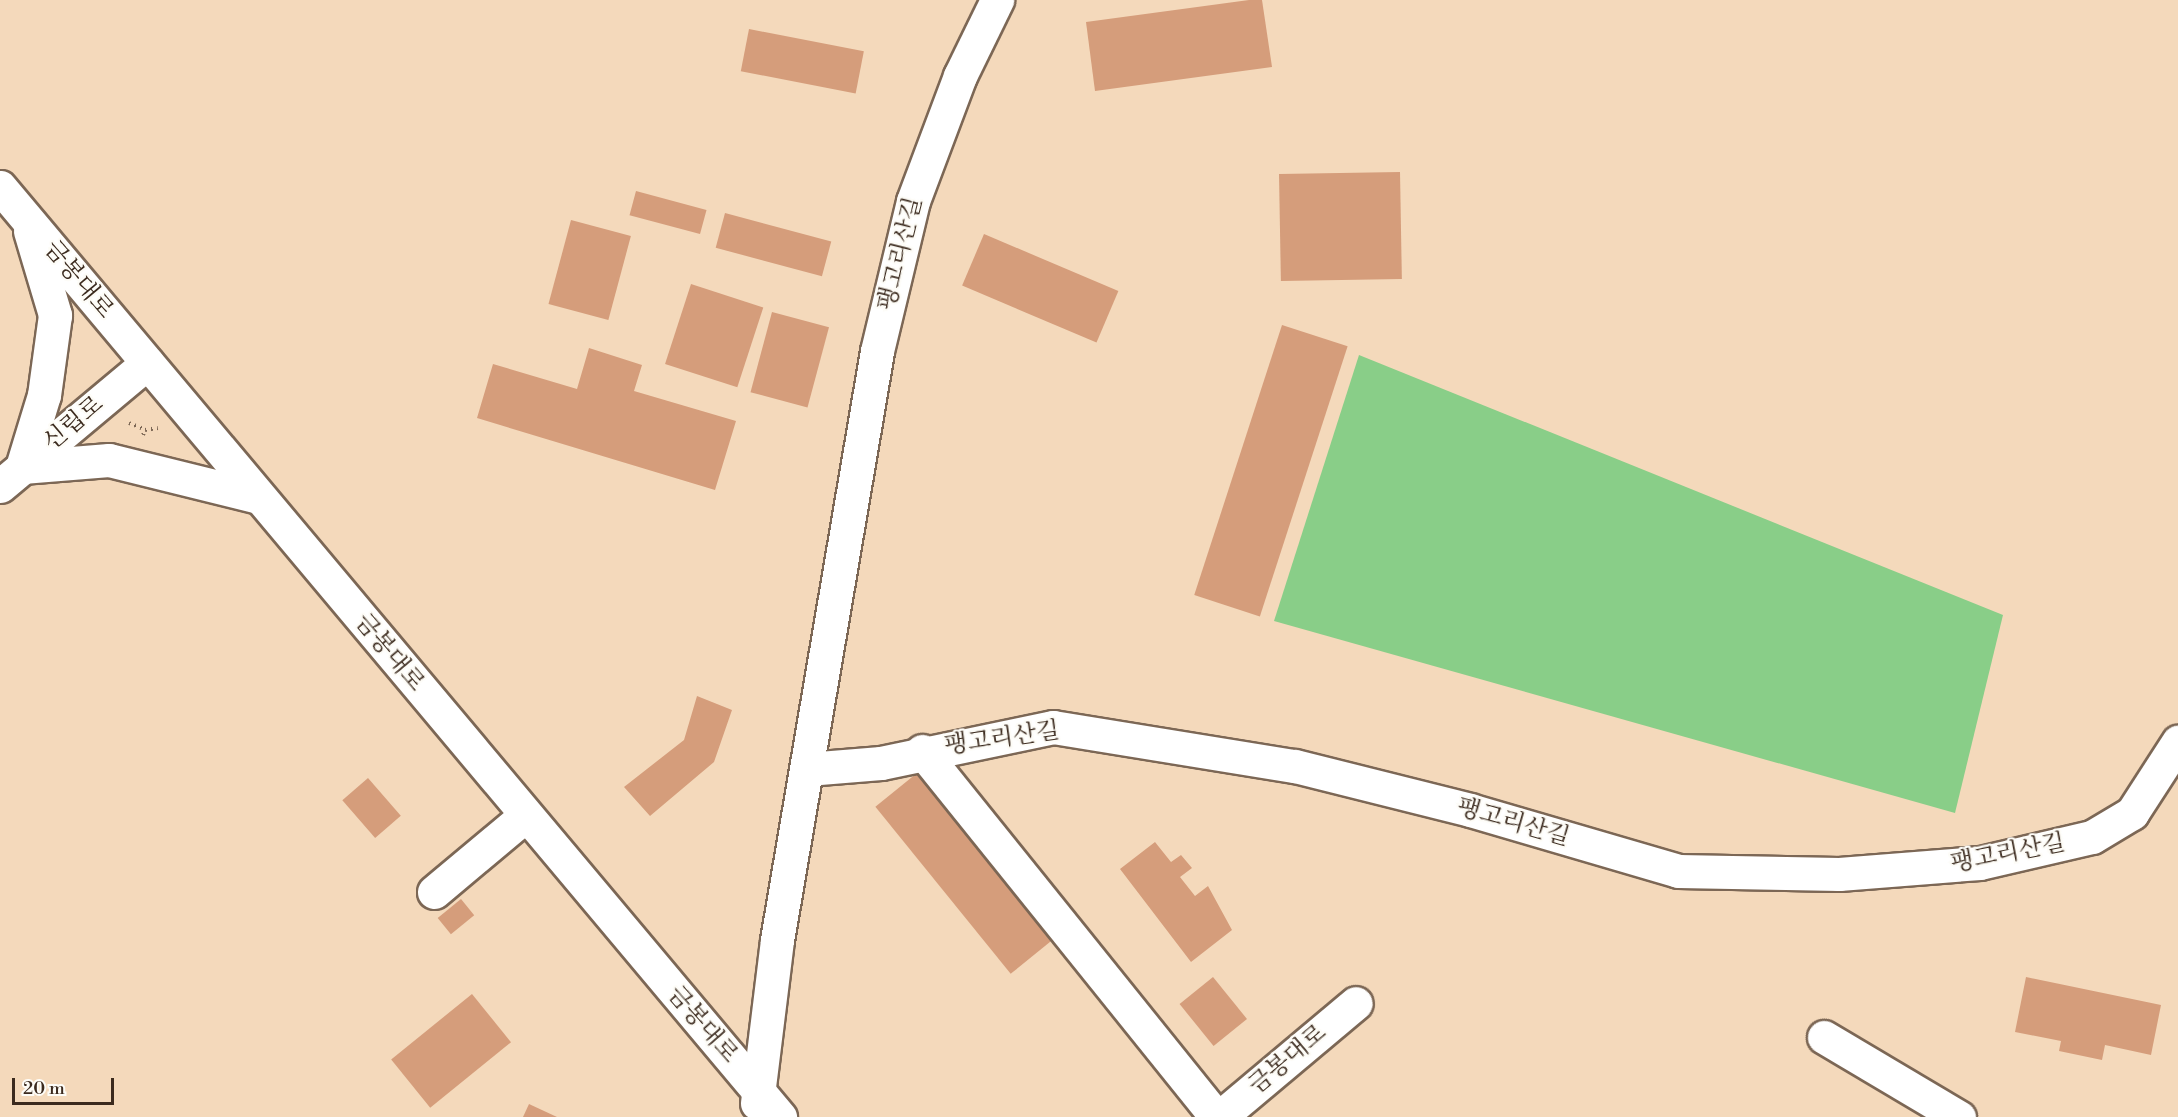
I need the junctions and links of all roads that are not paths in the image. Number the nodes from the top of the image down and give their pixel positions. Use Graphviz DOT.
graph roads {
  1 [pos="988,7"];
  2 [pos="0,187"];
  3 [pos="26,218"];
  4 [pos="147,363"];
  5 [pos="11,476"];
  6 [pos="258,496"];
  7 [pos="2178,742"];
  8 [pos="922,751"];
  9 [pos="807,769"];
  10 [pos="525,816"];
  11 [pos="434,892"];
  12 [pos="1356,1003"];
  13 [pos="1824,1037"];
  14 [pos="757,1103"];
  15 [pos="780,1117"];
  16 [pos="1218,1117"];
  17 [pos="1959,1117"];
  1 -- 9 [label="street, 팽고리산길"];
  2 -- 3 [label="street, 금봉대로"];
  3 -- 4 [label="street, 금봉대로"];
  3 -- 5 [label="street"];
  4 -- 5 [label="street, 신립로"];
  4 -- 6 [label="street, 금봉대로"];
  5 -- 6 [label="street"];
  6 -- 10 [label="street, 금봉대로"];
  7 -- 8 [label="street, 팽고리산길"];
  8 -- 9 [label="street, 팽고리산길"];
  8 -- 16 [label="street, 금봉대로"];
  9 -- 14 [label="street, 팽고리산길"];
  10 -- 11 [label="street"];
  10 -- 14 [label="street, 금봉대로"];
  12 -- 16 [label="street, 금봉대로"];
  13 -- 17 [label="street"];
  14 -- 15 [label="street, 금봉대로"];
}
